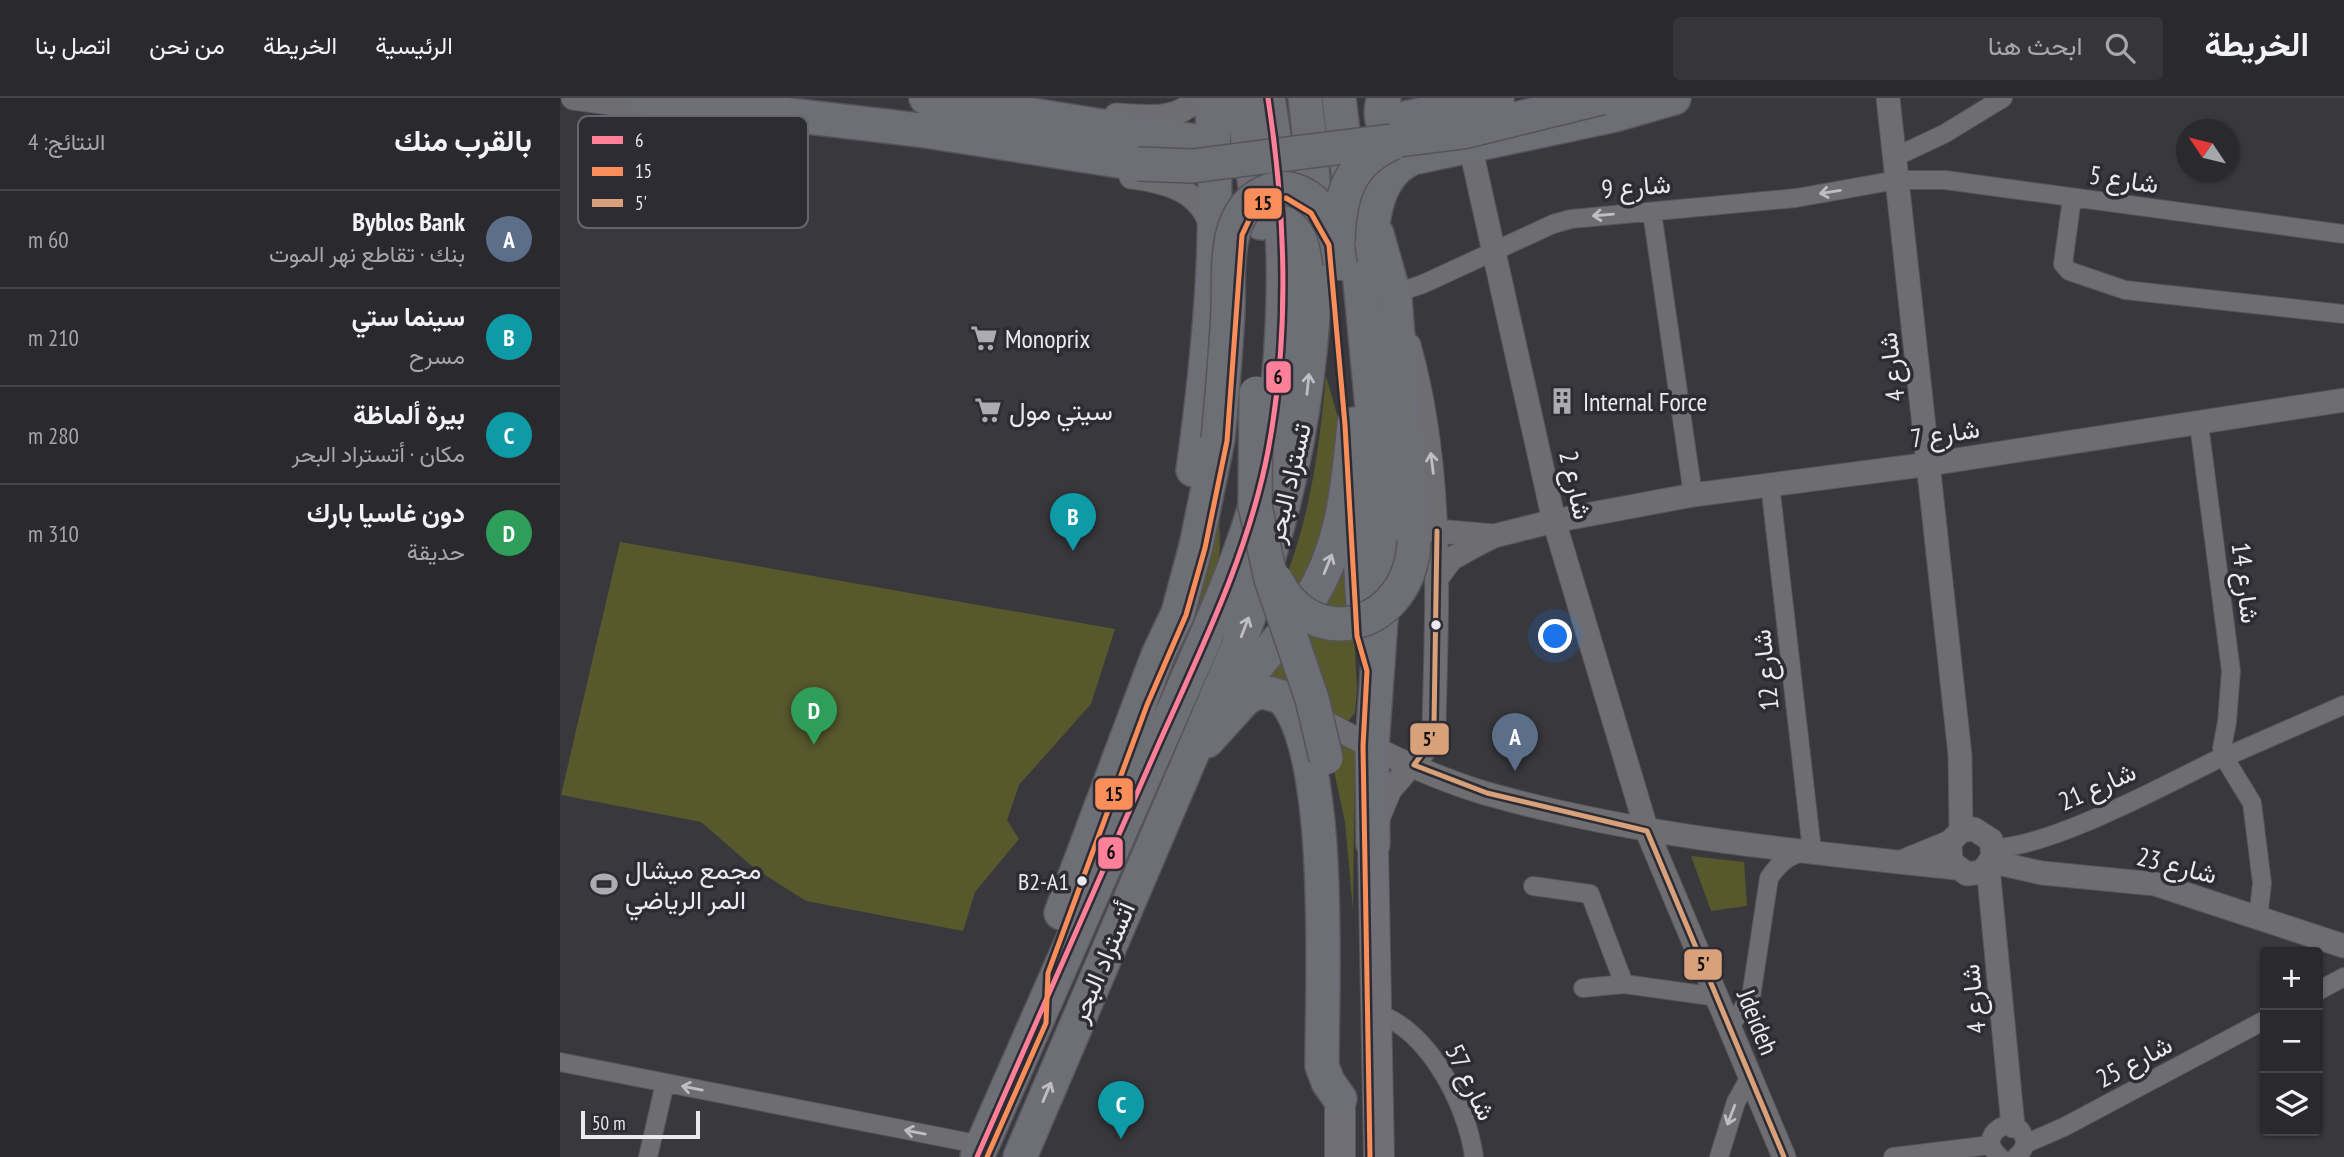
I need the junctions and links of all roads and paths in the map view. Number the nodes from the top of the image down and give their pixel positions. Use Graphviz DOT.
graph roads {
  1 [pos="573,98"];
  2 [pos="646,98"];
  3 [pos="926,98"];
  4 [pos="994,98"];
  5 [pos="1198,98"];
  6 [pos="1211,98"];
  7 [pos="1241,98"];
  8 [pos="1268,98"];
  9 [pos="1305,98"];
  10 [pos="1339,98"];
  11 [pos="1358,98"];
  12 [pos="1384,98"];
  13 [pos="1498,98"];
  14 [pos="1601,98"];
  15 [pos="1674,98"];
  16 [pos="1888,98"];
  17 [pos="2003,98"];
  18 [pos="701,116"];
  19 [pos="800,116"];
  20 [pos="808,117"];
  21 [pos="808,131"];
  22 [pos="1521,134"];
  23 [pos="1400,140"];
  24 [pos="1469,145"];
  25 [pos="1895,157"];
  26 [pos="1897,180"];
  27 [pos="2072,198"];
  28 [pos="1652,212"];
  29 [pos="1376,226"];
  30 [pos="2344,234"];
  31 [pos="1213,239"];
  32 [pos="1492,252"];
  33 [pos="1339,253"];
  34 [pos="1394,296"];
  35 [pos="2344,314"];
  36 [pos="2344,400"];
  37 [pos="1354,424"];
  38 [pos="2199,424"];
  39 [pos="1930,464"];
  40 [pos="1770,484"];
  41 [pos="1693,495"];
  42 [pos="1554,520"];
  43 [pos="1425,536"];
  44 [pos="1494,536"];
  45 [pos="1268,562"];
  46 [pos="1437,578"];
  47 [pos="1157,655"];
  48 [pos="1376,670"];
  49 [pos="1219,690"];
  50 [pos="1282,697"];
  51 [pos="2344,705"];
  52 [pos="1206,743"];
  53 [pos="1372,746"];
  54 [pos="1960,755"];
  55 [pos="2225,756"];
  56 [pos="1413,765"];
  57 [pos="1647,831"];
  58 [pos="1956,836"];
  59 [pos="1154,838"];
  60 [pos="1373,844"];
  61 [pos="1809,851"];
  62 [pos="1982,858"];
  63 [pos="1900,862"];
  64 [pos="1533,886"];
  65 [pos="2258,919"];
  66 [pos="2344,946"];
  67 [pos="2344,977"];
  68 [pos="1624,984"];
  69 [pos="1583,988"];
  70 [pos="2323,988"];
  71 [pos="1718,997"];
  72 [pos="1376,1013"];
  73 [pos="1038,1020"];
  74 [pos="2260,1023"];
  75 [pos="1730,1026"];
  76 [pos="560,1062"];
  77 [pos="1751,1077"];
  78 [pos="666,1083"];
  79 [pos="1340,1099"];
  80 [pos="2009,1147"];
  81 [pos="980,1151"];
  82 [pos="648,1157"];
  83 [pos="1020,1157"];
  84 [pos="1340,1157"];
  85 [pos="1378,1157"];
  86 [pos="1474,1157"];
  87 [pos="1719,1157"];
  88 [pos="1784,1157"];
  89 [pos="1893,1157"];
  1 -- 18 [label="street"];
  2 -- 19 [label="highway, bridge"];
  3 -- 13 [label="highway, bridge"];
  4 -- 5 [label="street"];
  6 -- 31 [label="highway"];
  7 -- 45 [label="highway, bridge"];
  8 -- 73 [label="highway, أتستراد البحر"];
  49 -- 9 [label="highway, تستراد البحر, one-way"];
  10 -- 48 [label="highway"];
  11 -- 29 [label="highway"];
  12 -- 22 [label="highway"];
  14 -- 23 [label="highway, bridge"];
  15 -- 22 [label="highway"];
  16 -- 25 [label="street, شارع 4"];
  17 -- 25 [label="street"];
  20 -- 23 [label="highway, bridge"];
  21 -- 31 [label="street"];
  22 -- 24 [label="highway"];
  23 -- 33 [label="highway, bridge"];
  24 -- 29 [label="highway"];
  24 -- 32 [label="street, شارع 2"];
  25 -- 26 [label="street, شارع 4"];
  26 -- 27 [label="street, شارع 5"];
  26 -- 28 [label="street, شارع 9, one-way"];
  26 -- 39 [label="street, شارع 4"];
  27 -- 30 [label="street, شارع 5"];
  27 -- 35 [label="street"];
  28 -- 32 [label="street, شارع 9, one-way"];
  28 -- 41 [label="street"];
  29 -- 34 [label="highway"];
  29 -- 48 [label="highway"];
  31 -- 47 [label="highway"];
  32 -- 34 [label="street, شارع 9"];
  32 -- 42 [label="street, شارع 2"];
  33 -- 37 [label="highway"];
  33 -- 47 [label="highway, bridge"];
  43 -- 34 [label="highway, one-way"];
  36 -- 38 [label="street, شارع 7"];
  37 -- 48 [label="highway"];
  52 -- 37 [label="highway, one-way"];
  38 -- 39 [label="street, شارع 7"];
  38 -- 55 [label="street, شارع 14"];
  39 -- 40 [label="street, شارع 7"];
  39 -- 54 [label="street, شارع 4"];
  40 -- 41 [label="street, شارع 7"];
  40 -- 61 [label="street, شارع 12"];
  41 -- 42 [label="street, شارع 7"];
  42 -- 44 [label="street, شارع 7"];
  42 -- 57 [label="street, شارع 2"];
  43 -- 44 [label="street"];
  43 -- 45 [label="highway, bridge"];
  43 -- 46 [label="street"];
  44 -- 46 [label="street"];
  45 -- 79 [label="highway, bridge"];
  46 -- 56 [label="street"];
  47 -- 73 [label="highway"];
  48 -- 53 [label="highway"];
  49 -- 59 [label="highway, أتستراد البحر"];
  50 -- 52 [label="highway"];
  50 -- 53 [label="street"];
  50 -- 79 [label="highway"];
  51 -- 55 [label="street, شارع 21"];
  52 -- 59 [label="highway"];
  53 -- 56 [label="street"];
  53 -- 60 [label="highway"];
  54 -- 58 [label="street, شارع 4"];
  54 -- 62 [label="street, شارع 4"];
  55 -- 62 [label="street, شارع 21"];
  55 -- 65 [label="street"];
  56 -- 57 [label="street"];
  56 -- 60 [label="street"];
  57 -- 61 [label="street"];
  57 -- 71 [label="street, Jdeideh"];
  58 -- 62 [label="street"];
  58 -- 62 [label="street, شارع 4"];
  58 -- 63 [label="street"];
  83 -- 59 [label="highway, أتستراد البحر, one-way"];
  60 -- 72 [label="highway"];
  61 -- 63 [label="street"];
  61 -- 75 [label="street"];
  62 -- 63 [label="street"];
  62 -- 65 [label="street, شارع 23"];
  62 -- 80 [label="street, شارع 4"];
  64 -- 68 [label="street"];
  65 -- 66 [label="street, شارع 23"];
  67 -- 70 [label="street"];
  68 -- 69 [label="street"];
  68 -- 71 [label="street"];
  71 -- 75 [label="street, Jdeideh"];
  72 -- 85 [label="highway"];
  72 -- 86 [label="street, شارع 57"];
  73 -- 81 [label="highway, أتستراد البحر"];
  74 -- 80 [label="street, شارع 25"];
  75 -- 77 [label="street, Jdeideh"];
  76 -- 78 [label="street"];
  77 -- 87 [label="street, one-way"];
  77 -- 88 [label="street, Jdeideh"];
  81 -- 78 [label="street, one-way"];
  78 -- 82 [label="street"];
  79 -- 84 [label="highway"];
  80 -- 89 [label="street, شارع 25"];
}
